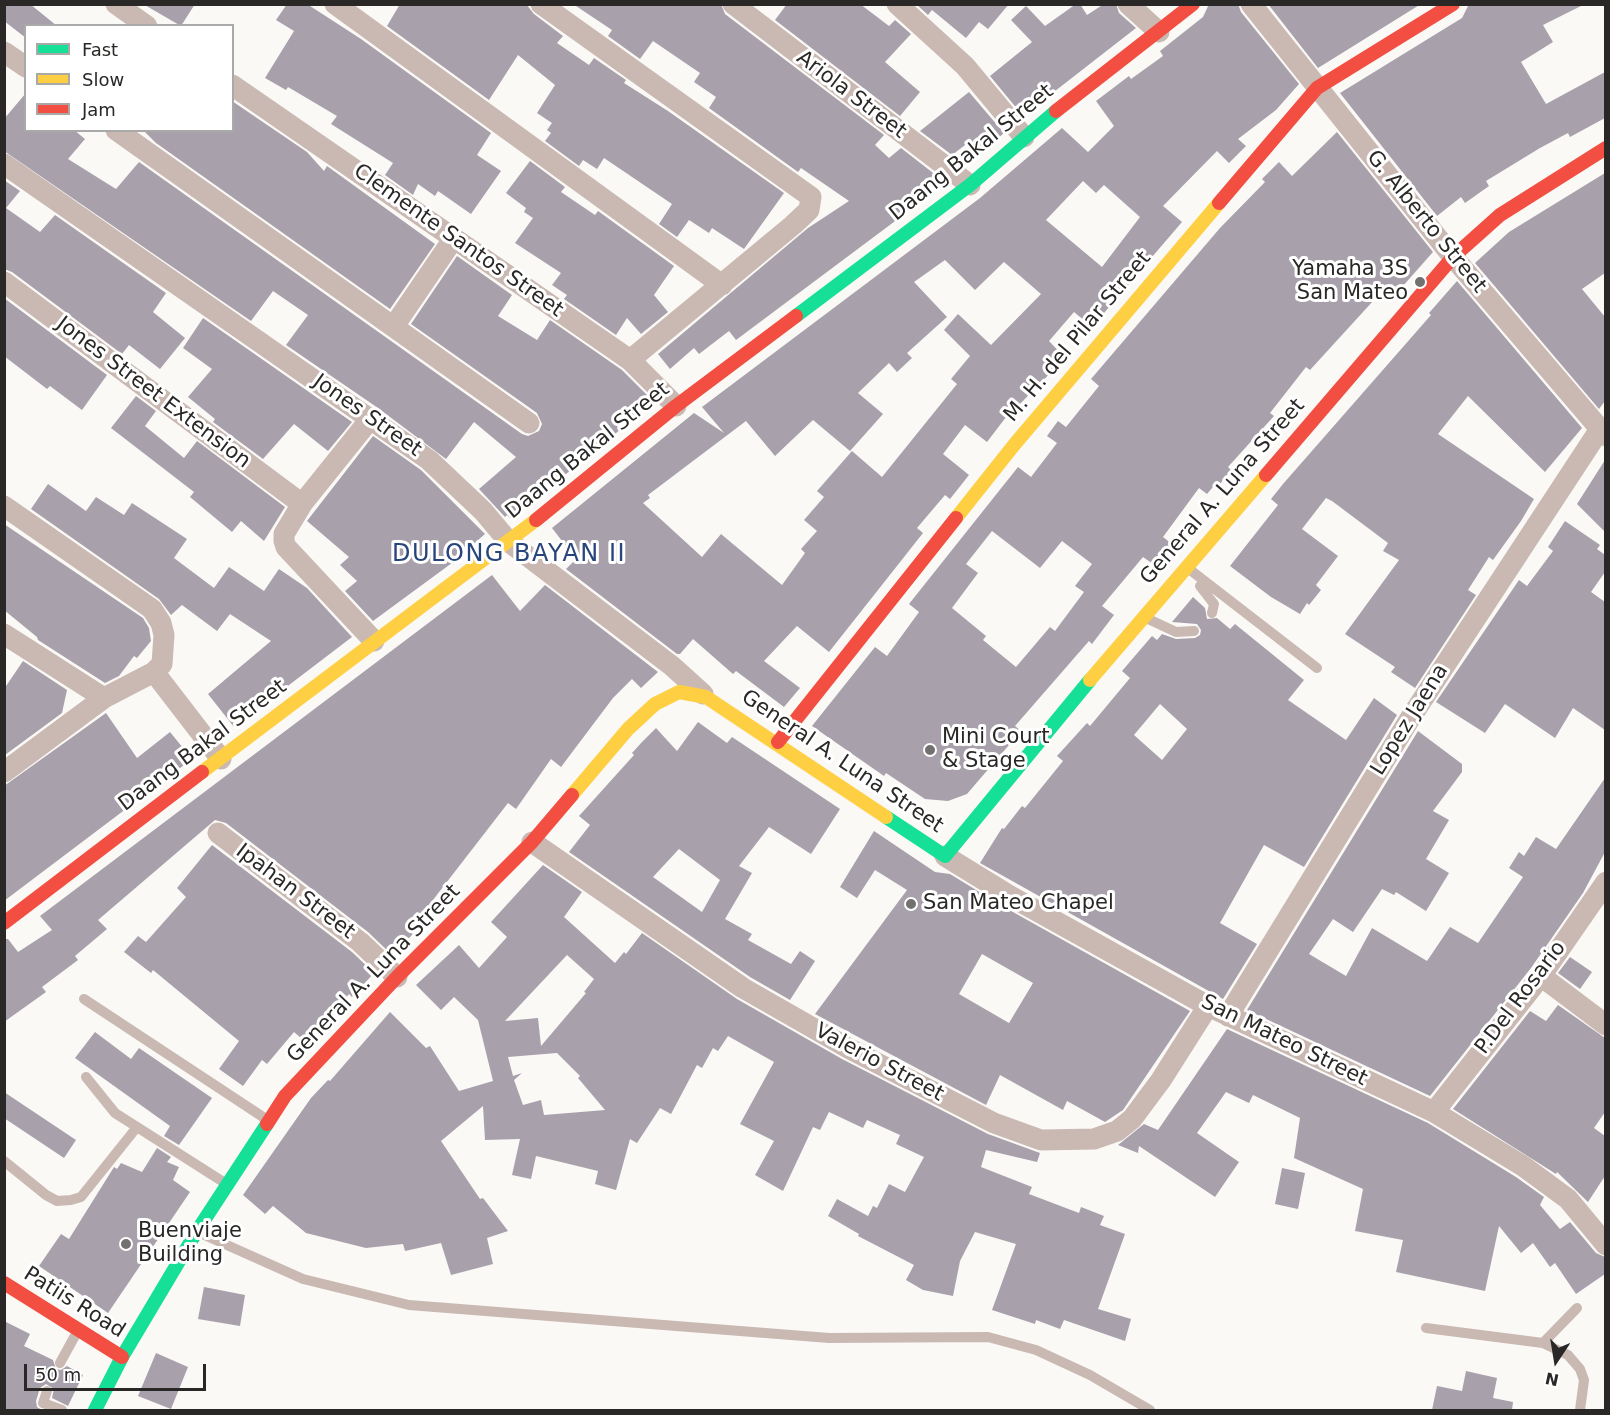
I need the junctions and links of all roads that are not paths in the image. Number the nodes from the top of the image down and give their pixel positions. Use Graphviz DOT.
graph roads {
  1 [pos="116,4"];
  2 [pos="335,4"];
  3 [pos="541,4"];
  4 [pos="733,4"];
  5 [pos="897,4"];
  6 [pos="1128,4"];
  7 [pos="1193,4"];
  8 [pos="1251,4"];
  9 [pos="1454,4"];
  10 [pos="144,24"];
  11 [pos="1159,32"];
  12 [pos="4,52"];
  13 [pos="24,66"];
  14 [pos="234,86"];
  15 [pos="1317,88"];
  16 [pos="119,132"];
  17 [pos="1024,137"];
  18 [pos="1605,148"];
  19 [pos="4,164"];
  20 [pos="970,185"];
  21 [pos="454,238"];
  22 [pos="1453,257"];
  23 [pos="4,282"];
  24 [pos="722,285"];
  25 [pos="394,326"];
  26 [pos="630,360"];
  27 [pos="676,406"];
  28 [pos="370,418"];
  29 [pos="529,423"];
  30 [pos="1603,432"];
  31 [pos="302,504"];
  32 [pos="4,506"];
  33 [pos="509,542"];
  34 [pos="1185,569"];
  35 [pos="1212,613"];
  36 [pos="1143,617"];
  37 [pos="1194,631"];
  38 [pos="4,634"];
  39 [pos="374,641"];
  40 [pos="1317,668"];
  41 [pos="154,672"];
  42 [pos="706,697"];
  43 [pos="104,698"];
  44 [pos="778,742"];
  45 [pos="220,759"];
  46 [pos="5,770"];
  47 [pos="218,833"];
  48 [pos="532,842"];
  49 [pos="945,856"];
  50 [pos="1605,882"];
  51 [pos="4,923"];
  52 [pos="1541,976"];
  53 [pos="397,977"];
  54 [pos="84,999"];
  55 [pos="1208,1006"];
  56 [pos="1228,1016"];
  57 [pos="1605,1025"];
  58 [pos="86,1077"];
  59 [pos="1434,1112"];
  60 [pos="268,1121"];
  61 [pos="137,1127"];
  62 [pos="4,1161"];
  63 [pos="227,1185"];
  64 [pos="197,1232"];
  65 [pos="1605,1245"];
  66 [pos="4,1283"];
  67 [pos="1577,1308"];
  68 [pos="1426,1328"];
  69 [pos="78,1330"];
  70 [pos="1543,1343"];
  71 [pos="122,1357"];
  72 [pos="60,1363"];
  73 [pos="47,1391"];
  74 [pos="62,1410"];
  75 [pos="95,1410"];
  76 [pos="1150,1410"];
  77 [pos="1580,1410"];
  1 -- 10 [label="street"];
  2 -- 24 [label="street"];
  3 -- 24 [label="street"];
  4 -- 20 [label="street, Ariola Street"];
  5 -- 17 [label="street"];
  6 -- 11 [label="street"];
  7 -- 11 [label="street, Daang Bakal Street"];
  8 -- 15 [label="street, G. Alberto Street"];
  9 -- 15 [label="street, M. H. del Pilar Street"];
  11 -- 17 [label="street, Daang Bakal Street"];
  12 -- 13 [label="street"];
  14 -- 21 [label="street, Clemente Santos Street"];
  15 -- 22 [label="street, G. Alberto Street"];
  15 -- 44 [label="street, M. H. del Pilar Street"];
  16 -- 25 [label="street"];
  17 -- 20 [label="street, Daang Bakal Street"];
  18 -- 22 [label="street, General A. Luna Street"];
  19 -- 28 [label="street, Jones Street"];
  20 -- 27 [label="street, Daang Bakal Street"];
  21 -- 25 [label="street"];
  21 -- 26 [label="street, Clemente Santos Street"];
  22 -- 30 [label="street, G. Alberto Street"];
  22 -- 34 [label="street, General A. Luna Street"];
  23 -- 31 [label="street, Jones Street Extension"];
  24 -- 26 [label="street"];
  25 -- 29 [label="street"];
  26 -- 27 [label="street, Clemente Santos Street"];
  27 -- 33 [label="street, Daang Bakal Street"];
  28 -- 31 [label="street"];
  28 -- 33 [label="street, Jones Street"];
  30 -- 56 [label="street, Lopez Jaena"];
  31 -- 39 [label="street"];
  32 -- 41 [label="street"];
  33 -- 39 [label="street, Daang Bakal Street"];
  33 -- 42 [label="street, Jones Street"];
  34 -- 35 [label="lane"];
  34 -- 36 [label="street, General A. Luna Street"];
  34 -- 40 [label="lane"];
  36 -- 37 [label="lane"];
  36 -- 49 [label="street, General A. Luna Street"];
  38 -- 43 [label="street"];
  39 -- 45 [label="street, Daang Bakal Street"];
  41 -- 43 [label="street"];
  41 -- 45 [label="street"];
  42 -- 44 [label="street, General A. Luna Street"];
  42 -- 48 [label="street, General A. Luna Street"];
  43 -- 46 [label="street"];
  44 -- 49 [label="street, General A. Luna Street"];
  45 -- 51 [label="street, Daang Bakal Street"];
  47 -- 53 [label="street, Ipahan Street"];
  48 -- 53 [label="street, General A. Luna Street"];
  48 -- 55 [label="street, Valerio Street"];
  49 -- 55 [label="street, San Mateo Street"];
  50 -- 52 [label="street, P.Del Rosario"];
  52 -- 57 [label="street"];
  52 -- 59 [label="street, P.Del Rosario"];
  53 -- 60 [label="street, General A. Luna Street"];
  54 -- 60 [label="lane"];
  55 -- 56 [label="street, San Mateo Street"];
  56 -- 59 [label="street, San Mateo Street"];
  58 -- 61 [label="lane"];
  59 -- 65 [label="street, San Mateo Street"];
  60 -- 63 [label="street, General A. Luna Street"];
  61 -- 62 [label="lane"];
  61 -- 63 [label="lane"];
  63 -- 64 [label="street, General A. Luna Street"];
  64 -- 71 [label="street, General A. Luna Street"];
  64 -- 76 [label="lane"];
  66 -- 69 [label="street, Patiis Road"];
  67 -- 70 [label="lane"];
  68 -- 70 [label="lane"];
  69 -- 71 [label="street, Patiis Road"];
  69 -- 72 [label="lane"];
  70 -- 77 [label="lane"];
  71 -- 75 [label="street, General A. Luna Street"];
  73 -- 74 [label="lane"];
}
